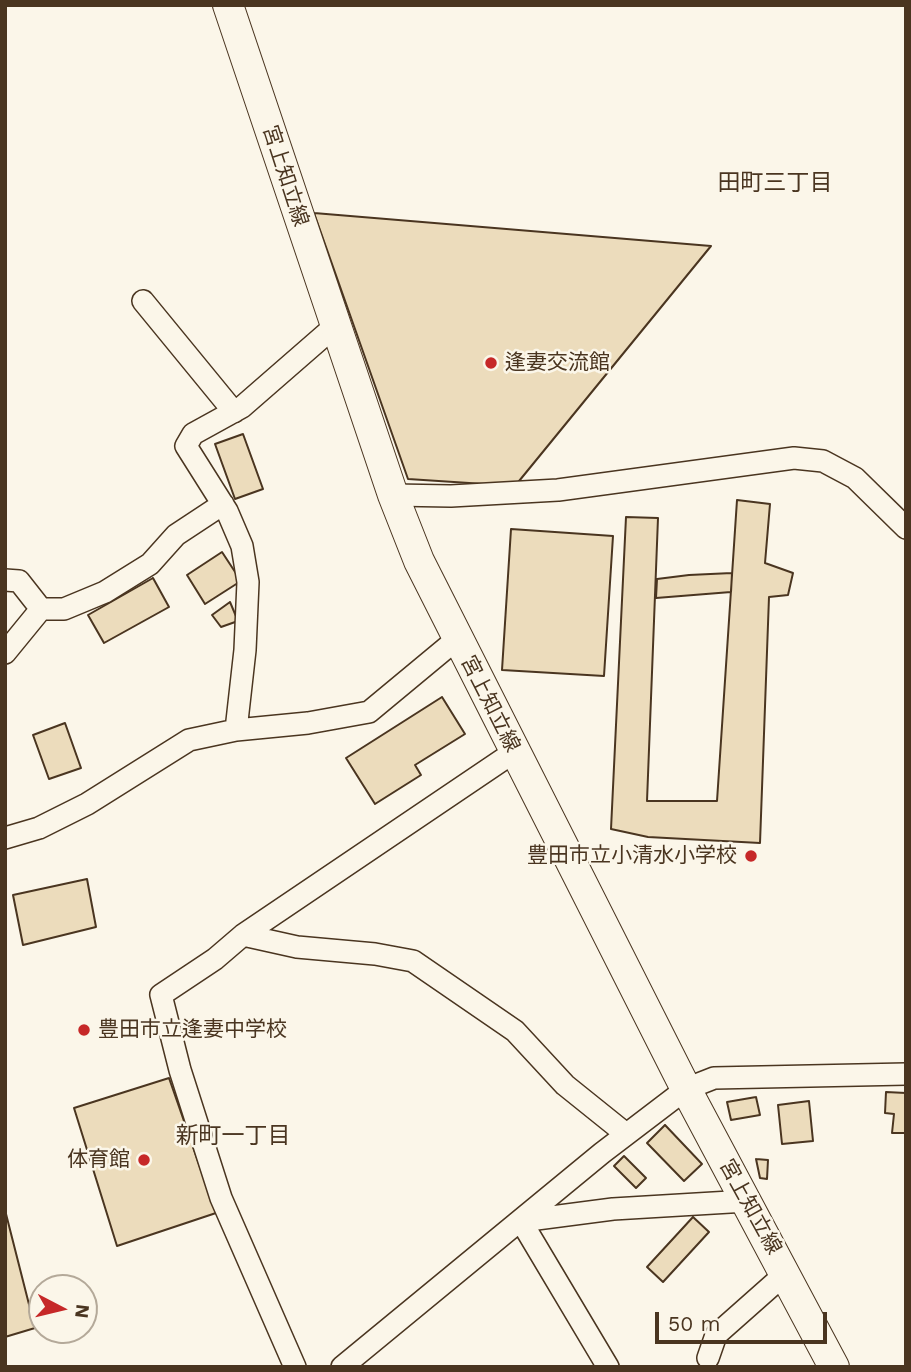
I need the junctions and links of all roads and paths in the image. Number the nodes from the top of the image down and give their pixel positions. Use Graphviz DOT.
graph roads {
  1 [pos="228,5"];
  2 [pos="143,301"];
  3 [pos="335,326"];
  4 [pos="234,412"];
  5 [pos="393,495"];
  6 [pos="223,505"];
  7 [pos="906,528"];
  8 [pos="5,580"];
  9 [pos="41,609"];
  10 [pos="457,639"];
  11 [pos="5,653"];
  12 [pos="236,730"];
  13 [pos="514,752"];
  14 [pos="5,838"];
  15 [pos="243,935"];
  16 [pos="906,1074"];
  17 [pos="685,1088"];
  18 [pos="626,1134"];
  19 [pos="747,1201"];
  20 [pos="521,1221"];
  21 [pos="786,1273"];
  22 [pos="708,1358"];
  23 [pos="346,1365"];
  24 [pos="295,1367"];
  25 [pos="607,1367"];
  26 [pos="834,1367"];
  1 -- 3 [label="main road, 宮上知立線"];
  2 -- 4 [label="street"];
  3 -- 4 [label="street"];
  3 -- 5 [label="main road, 宮上知立線"];
  4 -- 6 [label="street"];
  5 -- 7 [label="street"];
  5 -- 10 [label="main road, 宮上知立線"];
  6 -- 9 [label="street"];
  6 -- 12 [label="street"];
  8 -- 9 [label="street"];
  9 -- 11 [label="street"];
  10 -- 12 [label="street"];
  10 -- 13 [label="main road, 宮上知立線"];
  12 -- 14 [label="street"];
  13 -- 15 [label="street"];
  13 -- 17 [label="main road, 宮上知立線"];
  15 -- 18 [label="street"];
  15 -- 24 [label="street"];
  16 -- 17 [label="street"];
  17 -- 18 [label="street"];
  17 -- 19 [label="main road, 宮上知立線"];
  18 -- 20 [label="street"];
  19 -- 20 [label="street"];
  19 -- 21 [label="main road, 宮上知立線"];
  20 -- 23 [label="street"];
  20 -- 25 [label="street"];
  21 -- 22 [label="street"];
  21 -- 26 [label="main road, 宮上知立線"];
}
